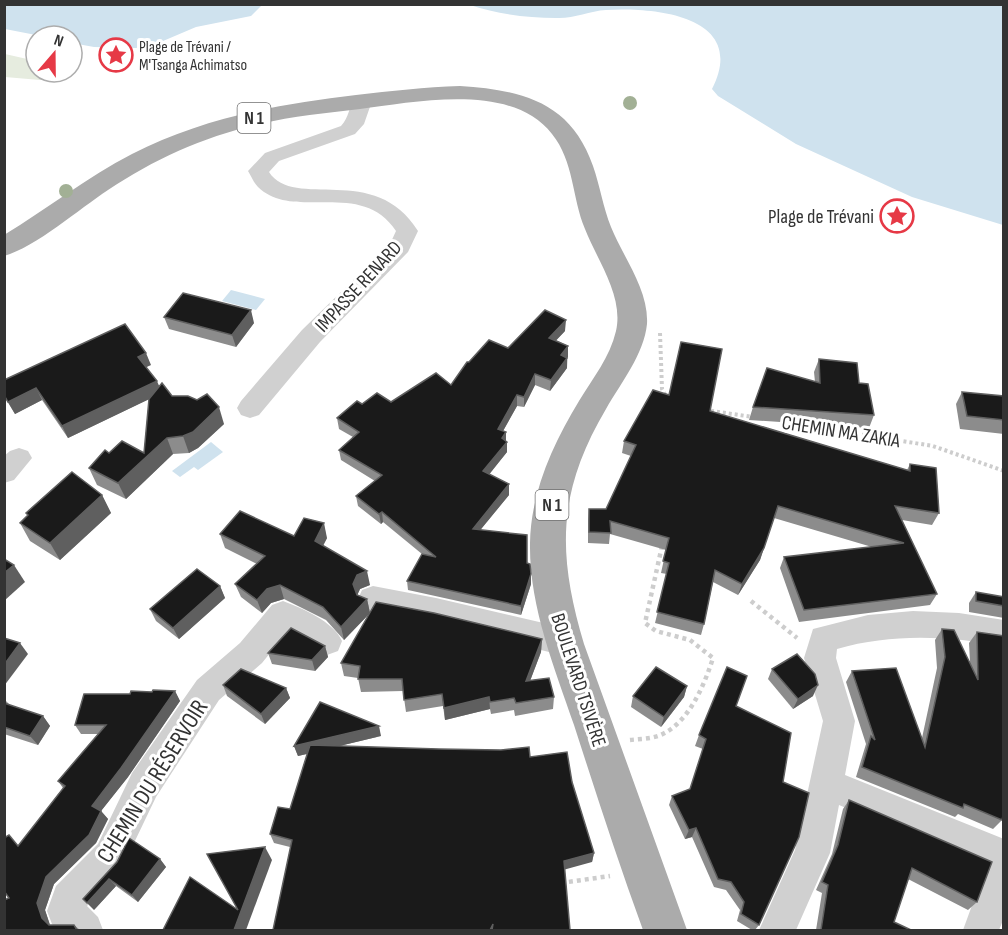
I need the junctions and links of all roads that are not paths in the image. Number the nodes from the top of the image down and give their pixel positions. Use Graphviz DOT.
graph roads {
  1 [pos="362,101"];
  2 [pos="4,247"];
  3 [pos="250,408"];
  4 [pos="373,599"];
  5 [pos="1004,633"];
  6 [pos="327,641"];
  7 [pos="565,642"];
  8 [pos="827,784"];
  9 [pos="1004,857"];
  10 [pos="1004,865"];
  11 [pos="75,921"];
  12 [pos="665,930"];
  13 [pos="777,930"];
  14 [pos="981,930"];
  1 -- 2 [label="main road, N 1"];
  1 -- 3 [label="street, IMPASSE RENARD"];
  1 -- 7 [label="main road, BOULEVARD TSIVÈRE / N 1"];
  4 -- 7 [label="street"];
  5 -- 8 [label="street"];
  6 -- 11 [label="street, CHEMIN DU RÉSERVOIR"];
  7 -- 12 [label="main road, BOULEVARD TSIVÈRE / N 1"];
  8 -- 9 [label="street"];
  8 -- 13 [label="street"];
  10 -- 14 [label="street"];
}
